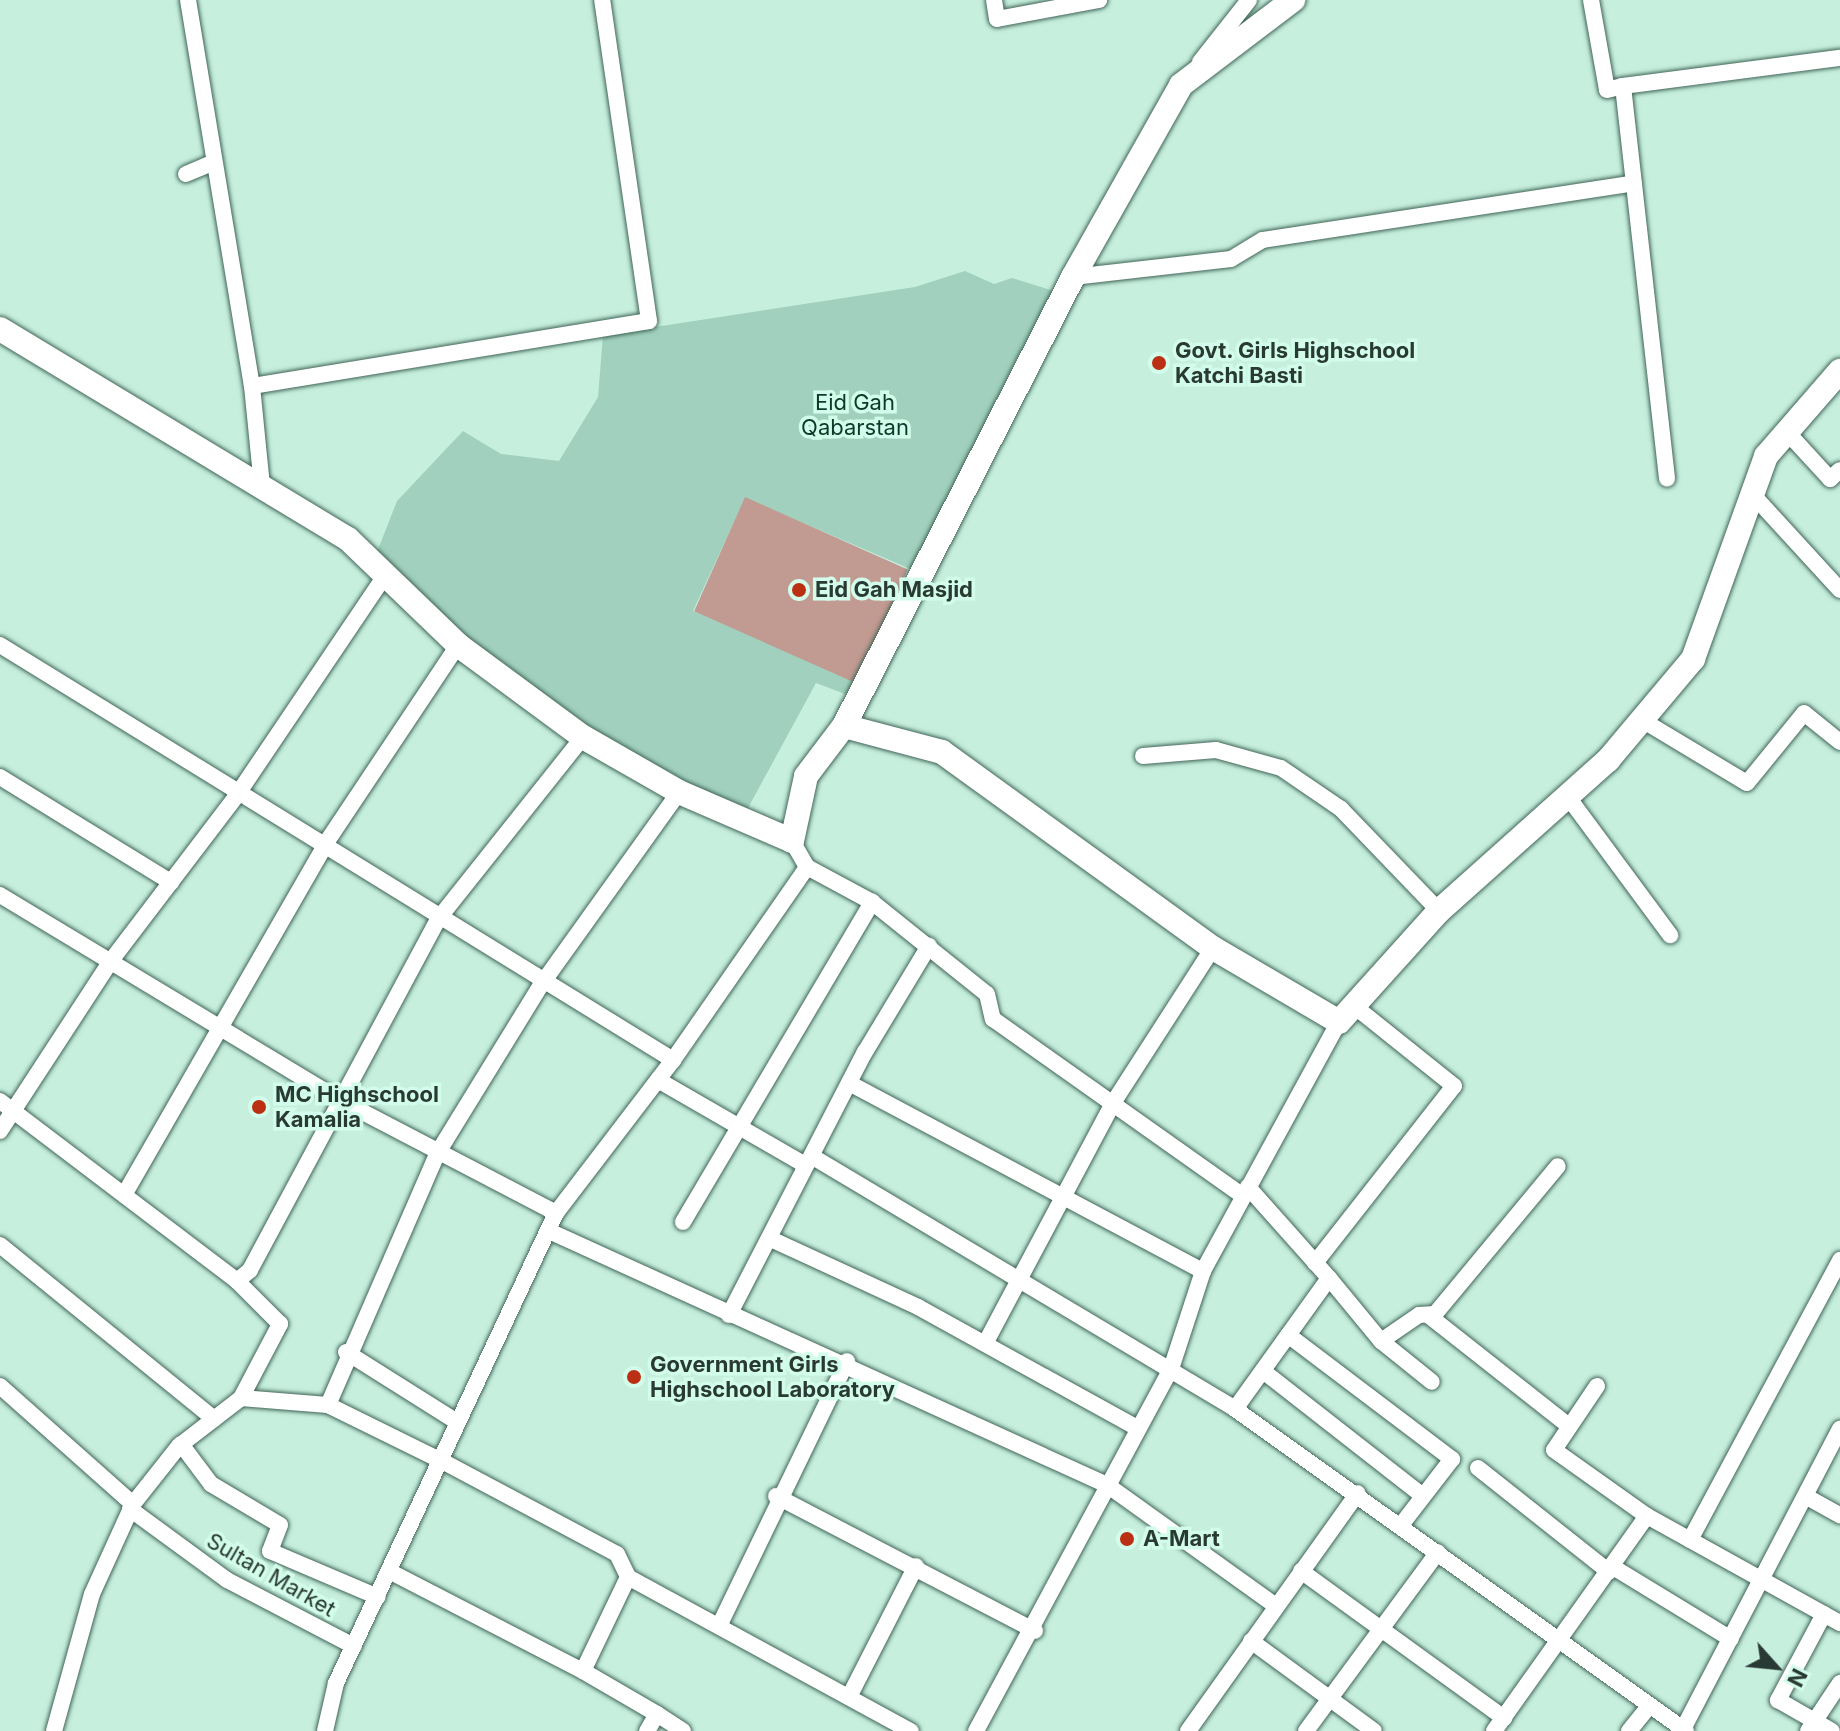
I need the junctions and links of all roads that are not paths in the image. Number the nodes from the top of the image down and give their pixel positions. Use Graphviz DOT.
graph roads {
  1 [pos="188,0"];
  2 [pos="602,0"];
  3 [pos="994,0"];
  4 [pos="1099,0"];
  5 [pos="1249,0"];
  6 [pos="1293,0"];
  7 [pos="1591,0"];
  8 [pos="1840,58"];
  9 [pos="1181,85"];
  10 [pos="1623,86"];
  11 [pos="210,164"];
  12 [pos="186,174"];
  13 [pos="1634,183"];
  14 [pos="1073,277"];
  15 [pos="0,329"];
  16 [pos="1840,371"];
  17 [pos="252,386"];
  18 [pos="1787,432"];
  19 [pos="1840,470"];
  20 [pos="1667,479"];
  21 [pos="262,486"];
  22 [pos="1753,495"];
  23 [pos="386,574"];
  24 [pos="1840,590"];
  25 [pos="0,645"];
  26 [pos="458,645"];
  27 [pos="1642,720"];
  28 [pos="844,726"];
  29 [pos="583,737"];
  30 [pos="1840,742"];
  31 [pos="1143,756"];
  32 [pos="0,777"];
  33 [pos="679,792"];
  34 [pos="237,795"];
  35 [pos="1568,797"];
  36 [pos="792,841"];
  37 [pos="325,846"];
  38 [pos="807,867"];
  39 [pos="171,882"];
  40 [pos="0,895"];
  41 [pos="872,902"];
  42 [pos="1439,911"];
  43 [pos="439,918"];
  44 [pos="1670,935"];
  45 [pos="929,946"];
  46 [pos="1213,948"];
  47 [pos="110,962"];
  48 [pos="541,985"];
  49 [pos="1346,1014"];
  50 [pos="219,1027"];
  51 [pos="673,1060"];
  52 [pos="658,1080"];
  53 [pos="849,1083"];
  54 [pos="338,1099"];
  55 [pos="1113,1103"];
  56 [pos="7,1105"];
  57 [pos="735,1127"];
  58 [pos="0,1131"];
  59 [pos="437,1154"];
  60 [pos="809,1161"];
  61 [pos="1558,1166"];
  62 [pos="1246,1192"];
  63 [pos="124,1195"];
  64 [pos="1060,1196"];
  65 [pos="556,1213"];
  66 [pos="683,1222"];
  67 [pos="549,1231"];
  68 [pos="773,1240"];
  69 [pos="0,1245"];
  70 [pos="1840,1260"];
  71 [pos="1315,1263"];
  72 [pos="1203,1271"];
  73 [pos="1329,1278"];
  74 [pos="1019,1280"];
  75 [pos="237,1281"];
  76 [pos="729,1315"];
  77 [pos="1428,1315"];
  78 [pos="1288,1335"];
  79 [pos="1381,1341"];
  80 [pos="986,1342"];
  81 [pos="346,1352"];
  82 [pos="847,1361"];
  83 [pos="1171,1369"];
  84 [pos="1263,1371"];
  85 [pos="1432,1382"];
  86 [pos="0,1386"];
  87 [pos="1597,1386"];
  88 [pos="241,1398"];
  89 [pos="328,1405"];
  90 [pos="1235,1409"];
  91 [pos="214,1419"];
  92 [pos="454,1420"];
  93 [pos="1569,1426"];
  94 [pos="1137,1428"];
  95 [pos="1840,1429"];
  96 [pos="181,1444"];
  97 [pos="442,1461"];
  98 [pos="1478,1468"];
  99 [pos="1107,1485"];
  100 [pos="1358,1493"];
  101 [pos="776,1496"];
  102 [pos="1423,1496"];
  103 [pos="1807,1497"];
  104 [pos="131,1506"];
  105 [pos="1840,1515"];
  106 [pos="1647,1516"];
  107 [pos="1402,1524"];
  108 [pos="1690,1540"];
  109 [pos="1438,1552"];
  110 [pos="916,1566"];
  111 [pos="1611,1570"];
  112 [pos="389,1571"];
  113 [pos="1301,1571"];
  114 [pos="628,1577"];
  115 [pos="1762,1581"];
  116 [pos="378,1597"];
  117 [pos="1276,1606"];
  118 [pos="1824,1614"];
  119 [pos="1840,1623"];
  120 [pos="720,1624"];
  121 [pos="1382,1629"];
  122 [pos="1035,1631"];
  123 [pos="1731,1639"];
  124 [pos="1251,1641"];
  125 [pos="354,1646"];
  126 [pos="1558,1646"];
  127 [pos="583,1671"];
  128 [pos="1840,1683"];
  129 [pos="849,1697"];
  130 [pos="1331,1699"];
  131 [pos="1649,1706"];
  132 [pos="657,1714"];
  133 [pos="1499,1724"];
  134 [pos="1811,1726"];
  135 [pos="1685,1730"];
  136 [pos="54,1731"];
  137 [pos="325,1731"];
  138 [pos="647,1731"];
  139 [pos="683,1731"];
  140 [pos="911,1731"];
  141 [pos="976,1731"];
  142 [pos="1188,1731"];
  143 [pos="1306,1731"];
  144 [pos="1374,1731"];
  145 [pos="1629,1731"];
  146 [pos="1832,1731"];
  1 -- 11 [label="street"];
  2 -- 17 [label="street"];
  3 -- 4 [label="street"];
  5 -- 9 [label="street"];
  6 -- 9 [label="street"];
  7 -- 10 [label="street"];
  8 -- 10 [label="street"];
  9 -- 14 [label="street"];
  10 -- 13 [label="street"];
  11 -- 12 [label="street"];
  11 -- 17 [label="street"];
  13 -- 14 [label="street"];
  13 -- 20 [label="street"];
  14 -- 28 [label="street"];
  15 -- 21 [label="street"];
  16 -- 18 [label="street"];
  17 -- 21 [label="street"];
  18 -- 19 [label="street"];
  18 -- 22 [label="street"];
  21 -- 23 [label="street"];
  22 -- 24 [label="street"];
  22 -- 27 [label="street"];
  23 -- 26 [label="street"];
  23 -- 34 [label="street"];
  25 -- 34 [label="street"];
  26 -- 29 [label="street"];
  26 -- 37 [label="street"];
  27 -- 30 [label="street"];
  27 -- 35 [label="street"];
  28 -- 36 [label="street"];
  28 -- 46 [label="street"];
  29 -- 33 [label="street"];
  29 -- 43 [label="street"];
  31 -- 42 [label="street"];
  32 -- 39 [label="street"];
  33 -- 36 [label="street"];
  33 -- 48 [label="street"];
  34 -- 37 [label="street"];
  34 -- 39 [label="street"];
  35 -- 42 [label="street"];
  35 -- 44 [label="street"];
  36 -- 38 [label="street"];
  37 -- 43 [label="street"];
  37 -- 50 [label="street"];
  38 -- 41 [label="street"];
  38 -- 51 [label="street"];
  39 -- 47 [label="street"];
  40 -- 47 [label="street"];
  41 -- 45 [label="street"];
  41 -- 57 [label="street"];
  42 -- 49 [label="street"];
  43 -- 48 [label="street"];
  43 -- 54 [label="street"];
  45 -- 53 [label="street"];
  45 -- 55 [label="street"];
  46 -- 49 [label="street"];
  46 -- 55 [label="street"];
  47 -- 50 [label="street"];
  47 -- 56 [label="street"];
  48 -- 51 [label="street"];
  48 -- 59 [label="street"];
  49 -- 62 [label="street"];
  49 -- 71 [label="street"];
  50 -- 54 [label="street"];
  50 -- 63 [label="street"];
  51 -- 52 [label="street"];
  52 -- 57 [label="street"];
  52 -- 65 [label="street"];
  53 -- 60 [label="street"];
  53 -- 64 [label="street"];
  54 -- 59 [label="street"];
  54 -- 75 [label="street"];
  55 -- 62 [label="street"];
  55 -- 64 [label="street"];
  56 -- 58 [label="street"];
  56 -- 63 [label="street"];
  57 -- 60 [label="street"];
  57 -- 66 [label="street"];
  59 -- 65 [label="street"];
  59 -- 81 [label="street"];
  60 -- 68 [label="street"];
  60 -- 74 [label="street"];
  61 -- 77 [label="street"];
  62 -- 71 [label="street"];
  62 -- 72 [label="street"];
  63 -- 75 [label="street"];
  64 -- 72 [label="street"];
  64 -- 74 [label="street"];
  65 -- 67 [label="street"];
  67 -- 76 [label="street"];
  67 -- 92 [label="street"];
  68 -- 76 [label="street"];
  68 -- 80 [label="street"];
  69 -- 91 [label="street"];
  70 -- 108 [label="street"];
  71 -- 73 [label="street"];
  72 -- 83 [label="street"];
  73 -- 78 [label="street"];
  73 -- 79 [label="street"];
  74 -- 80 [label="street"];
  74 -- 83 [label="street"];
  75 -- 88 [label="street"];
  76 -- 82 [label="street"];
  77 -- 79 [label="street"];
  77 -- 93 [label="street"];
  78 -- 84 [label="street"];
  78 -- 102 [label="street"];
  79 -- 85 [label="street"];
  80 -- 94 [label="street"];
  81 -- 89 [label="street"];
  81 -- 92 [label="street"];
  82 -- 99 [label="street"];
  82 -- 101 [label="street"];
  83 -- 90 [label="street"];
  83 -- 94 [label="street"];
  84 -- 90 [label="street"];
  84 -- 102 [label="street"];
  86 -- 104 [label="street, Sultan Market"];
  87 -- 93 [label="street"];
  88 -- 89 [label="street"];
  88 -- 91 [label="street"];
  89 -- 97 [label="street"];
  90 -- 100 [label="street"];
  91 -- 96 [label="street"];
  92 -- 97 [label="street"];
  93 -- 106 [label="street"];
  94 -- 99 [label="street"];
  95 -- 103 [label="street"];
  96 -- 104 [label="street"];
  96 -- 116 [label="street"];
  97 -- 112 [label="street"];
  97 -- 114 [label="street"];
  98 -- 111 [label="street"];
  99 -- 117 [label="street"];
  99 -- 122 [label="street"];
  100 -- 107 [label="street"];
  100 -- 113 [label="street"];
  101 -- 110 [label="street"];
  101 -- 120 [label="street"];
  102 -- 107 [label="street"];
  103 -- 105 [label="street"];
  103 -- 115 [label="street"];
  104 -- 125 [label="street, Sultan Market"];
  104 -- 136 [label="street"];
  106 -- 108 [label="street"];
  106 -- 111 [label="street"];
  107 -- 109 [label="street"];
  108 -- 115 [label="street"];
  109 -- 121 [label="street"];
  109 -- 126 [label="street"];
  110 -- 122 [label="street"];
  110 -- 129 [label="street"];
  111 -- 123 [label="street"];
  111 -- 126 [label="street"];
  112 -- 116 [label="street"];
  112 -- 127 [label="street"];
  113 -- 117 [label="street"];
  113 -- 121 [label="street"];
  114 -- 120 [label="street"];
  114 -- 127 [label="street"];
  115 -- 118 [label="street"];
  115 -- 123 [label="street"];
  116 -- 125 [label="street"];
  117 -- 124 [label="street"];
  118 -- 119 [label="street"];
  118 -- 134 [label="street"];
  120 -- 129 [label="street"];
  121 -- 130 [label="street"];
  121 -- 133 [label="street"];
  122 -- 141 [label="street"];
  123 -- 135 [label="street"];
  124 -- 130 [label="street"];
  124 -- 142 [label="street"];
  125 -- 137 [label="street"];
  126 -- 131 [label="street"];
  126 -- 133 [label="street"];
  127 -- 132 [label="street"];
  128 -- 134 [label="street"];
  129 -- 140 [label="street"];
  130 -- 143 [label="street"];
  130 -- 144 [label="street"];
  131 -- 135 [label="street"];
  131 -- 145 [label="street"];
  132 -- 138 [label="street"];
  132 -- 139 [label="street"];
  134 -- 146 [label="street"];
}
